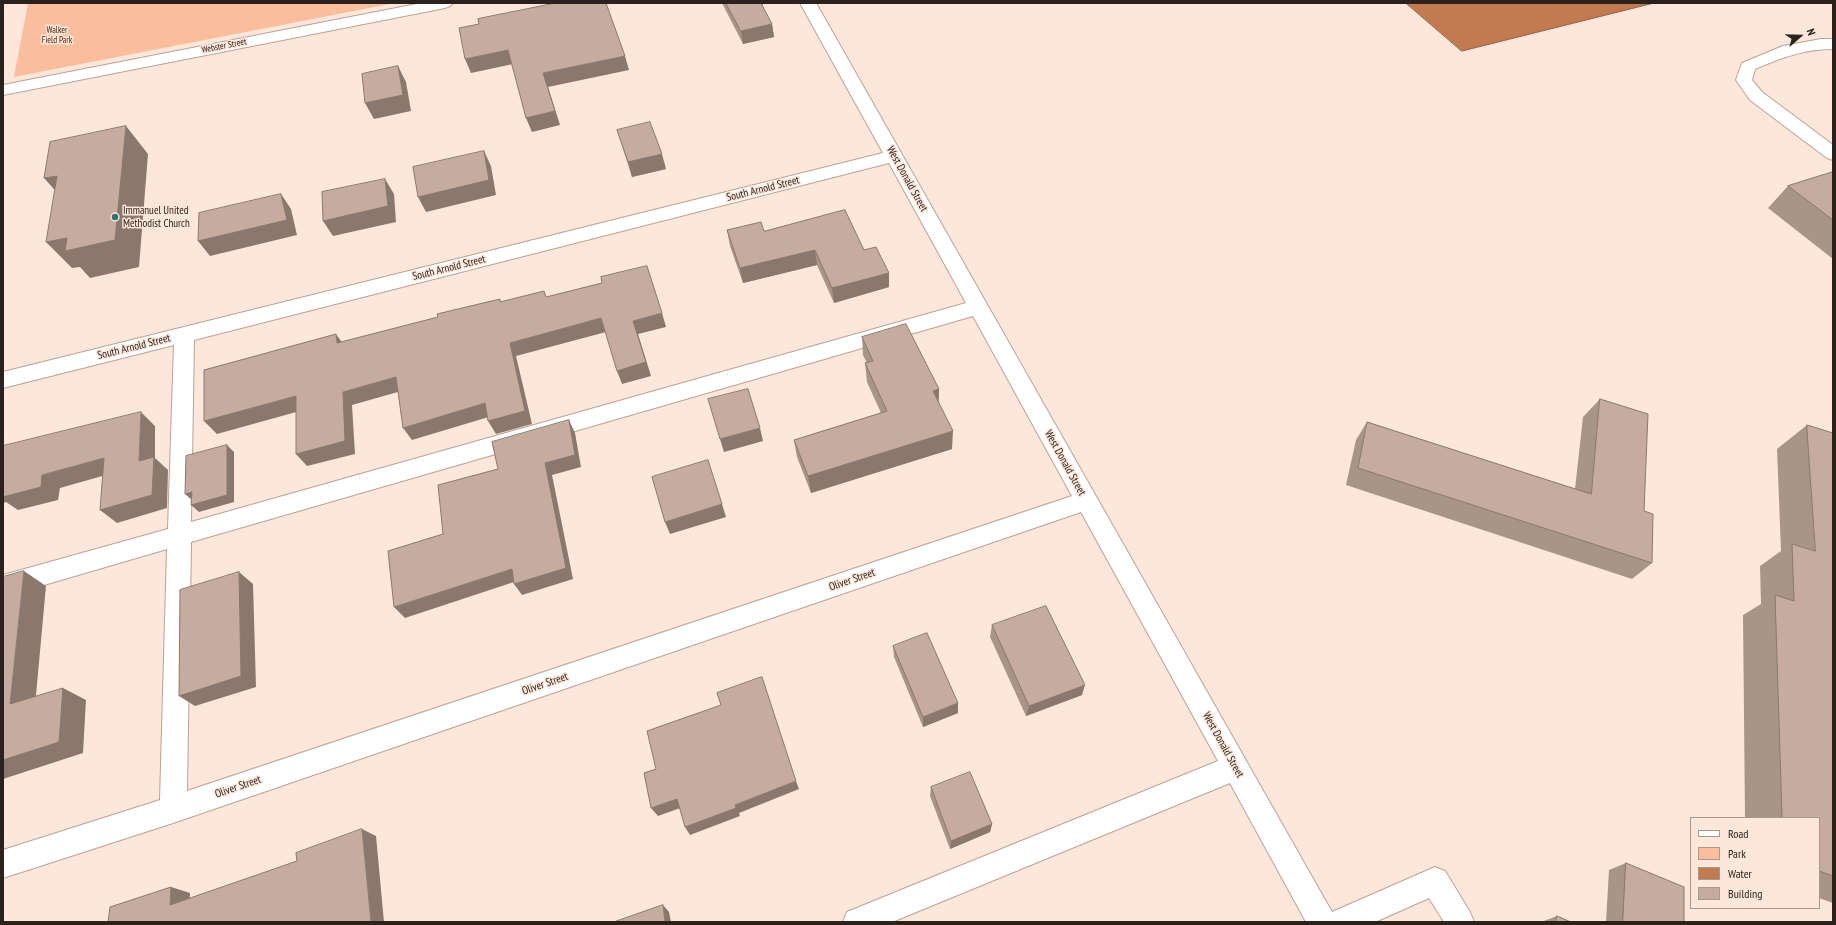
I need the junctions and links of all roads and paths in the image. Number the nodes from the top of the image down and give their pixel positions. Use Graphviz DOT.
graph roads {
  1 [pos="445,3"];
  2 [pos="808,3"];
  3 [pos="1833,44"];
  4 [pos="3,90"];
  5 [pos="1833,154"];
  6 [pos="894,156"];
  7 [pos="978,307"];
  8 [pos="184,335"];
  9 [pos="3,380"];
  10 [pos="1086,501"];
  11 [pos="180,535"];
  12 [pos="3,586"];
  13 [pos="1236,767"];
  14 [pos="173,809"];
  15 [pos="3,864"];
  16 [pos="857,922"];
  17 [pos="1322,922"];
  18 [pos="1342,922"];
  19 [pos="1460,922"];
  1 -- 4 [label="street, Webster Street"];
  2 -- 6 [label="street, West Donald Street"];
  3 -- 5 [label="street"];
  6 -- 7 [label="street, West Donald Street"];
  6 -- 8 [label="street, South Arnold Street"];
  7 -- 10 [label="street, West Donald Street"];
  7 -- 11 [label="street"];
  8 -- 9 [label="street, South Arnold Street"];
  8 -- 11 [label="street"];
  10 -- 13 [label="street, West Donald Street"];
  10 -- 14 [label="street, Oliver Street"];
  11 -- 12 [label="street"];
  11 -- 14 [label="street"];
  13 -- 16 [label="street"];
  13 -- 17 [label="street, West Donald Street"];
  14 -- 15 [label="street, Oliver Street"];
  18 -- 19 [label="street"];
}
